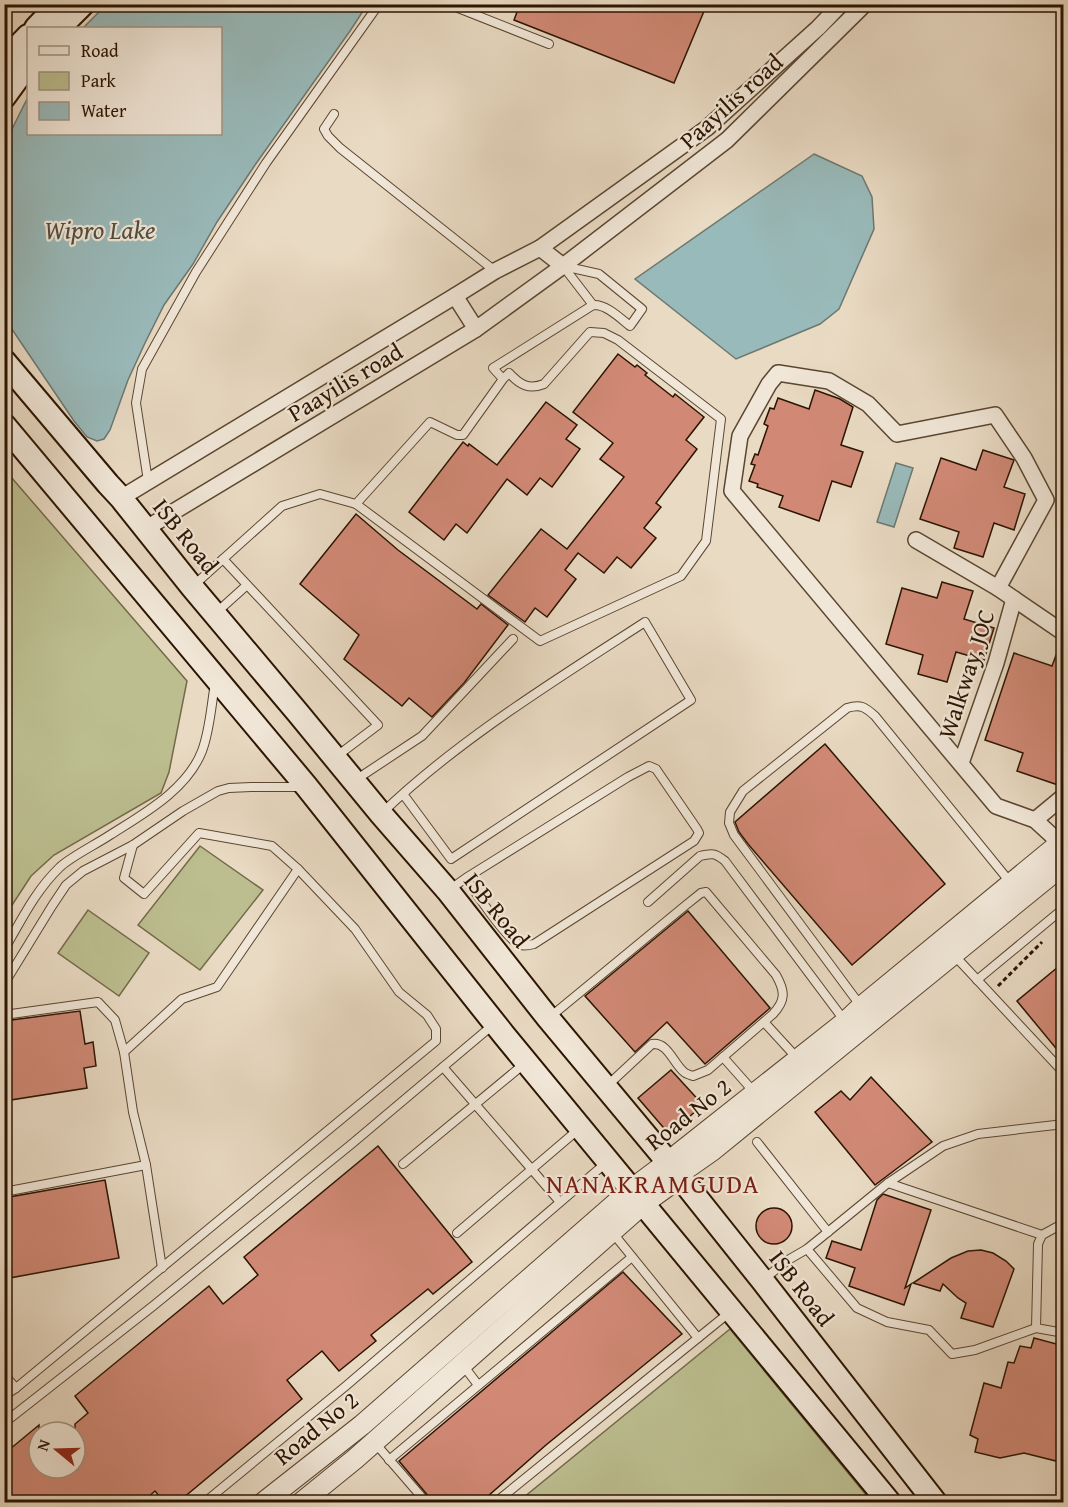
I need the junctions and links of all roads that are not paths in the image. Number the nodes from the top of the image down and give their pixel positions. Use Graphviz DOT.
graph roads {
  1 [pos="59,4"];
  2 [pos="83,4"];
  3 [pos="380,4"];
  4 [pos="448,4"];
  5 [pos="841,4"];
  6 [pos="865,4"];
  7 [pos="37,27"];
  8 [pos="60,27"];
  9 [pos="27,37"];
  10 [pos="549,44"];
  11 [pos="4,61"];
  12 [pos="27,65"];
  13 [pos="4,97"];
  14 [pos="334,114"];
  15 [pos="540,248"];
  16 [pos="563,266"];
  17 [pos="495,271"];
  18 [pos="455,296"];
  19 [pos="593,305"];
  20 [pos="476,329"];
  21 [pos="4,361"];
  22 [pos="503,379"];
  23 [pos="4,425"];
  24 [pos="148,481"];
  25 [pos="120,498"];
  26 [pos="356,504"];
  27 [pos="145,529"];
  28 [pos="916,540"];
  29 [pos="223,559"];
  30 [pos="247,585"];
  31 [pos="192,587"];
  32 [pos="998,588"];
  33 [pos="1014,599"];
  34 [pos="215,614"];
  35 [pos="1064,633"];
  36 [pos="513,639"];
  37 [pos="216,679"];
  38 [pos="335,758"];
  39 [pos="961,763"];
  40 [pos="354,781"];
  41 [pos="307,787"];
  42 [pos="403,794"];
  43 [pos="1064,796"];
  44 [pos="381,814"];
  45 [pos="1035,820"];
  46 [pos="1062,841"];
  47 [pos="133,845"];
  48 [pos="1064,864"];
  49 [pos="298,869"];
  50 [pos="1011,883"];
  51 [pos="457,885"];
  52 [pos="648,902"];
  53 [pos="1064,908"];
  54 [pos="476,910"];
  55 [pos="4,950"];
  56 [pos="953,954"];
  57 [pos="4,980"];
  58 [pos="977,980"];
  59 [pos="861,1007"];
  60 [pos="4,1015"];
  61 [pos="549,1018"];
  62 [pos="764,1022"];
  63 [pos="845,1022"];
  64 [pos="496,1023"];
  65 [pos="124,1052"];
  66 [pos="723,1057"];
  67 [pos="798,1059"];
  68 [pos="526,1062"];
  69 [pos="443,1067"];
  70 [pos="1064,1073"];
  71 [pos="605,1087"];
  72 [pos="755,1094"];
  73 [pos="475,1105"];
  74 [pos="1064,1124"];
  75 [pos="581,1127"];
  76 [pos="757,1142"];
  77 [pos="608,1160"];
  78 [pos="403,1164"];
  79 [pos="146,1165"];
  80 [pos="532,1169"];
  81 [pos="674,1170"];
  82 [pos="888,1182"];
  83 [pos="4,1191"];
  84 [pos="638,1197"];
  85 [pos="560,1202"];
  86 [pos="1064,1223"];
  87 [pos="612,1232"];
  88 [pos="828,1232"];
  89 [pos="457,1233"];
  90 [pos="1042,1235"];
  91 [pos="807,1249"];
  92 [pos="632,1257"];
  93 [pos="162,1268"];
  94 [pos="762,1280"];
  95 [pos="731,1311"];
  96 [pos="1036,1328"];
  97 [pos="1064,1333"];
  98 [pos="698,1338"];
  99 [pos="462,1364"];
  100 [pos="4,1375"];
  101 [pos="478,1386"];
  102 [pos="16,1388"];
  103 [pos="4,1396"];
  104 [pos="4,1423"];
  105 [pos="374,1442"];
  106 [pos="389,1460"];
  107 [pos="206,1503"];
  108 [pos="264,1503"];
  109 [pos="302,1503"];
  110 [pos="426,1503"];
  111 [pos="496,1503"];
  112 [pos="889,1503"];
  113 [pos="935,1503"];
  1 -- 7 [label="main road"];
  2 -- 8 [label="main road"];
  3 -- 24 [label="lane"];
  4 -- 10 [label="lane"];
  5 -- 15 [label="street, Paayilis road"];
  6 -- 16 [label="street, Paayilis road"];
  9 -- 11 [label="main road"];
  12 -- 13 [label="main road"];
  14 -- 17 [label="lane"];
  15 -- 16 [label="street"];
  15 -- 17 [label="street, Paayilis road"];
  16 -- 19 [label="lane"];
  16 -- 19 [label="lane"];
  16 -- 20 [label="street, Paayilis road"];
  17 -- 18 [label="street, Paayilis road"];
  18 -- 20 [label="street"];
  18 -- 24 [label="street, Paayilis road"];
  19 -- 22 [label="lane"];
  20 -- 27 [label="street, Paayilis road"];
  21 -- 25 [label="main road, ISB Road"];
  22 -- 26 [label="lane"];
  22 -- 26 [label="lane"];
  23 -- 37 [label="main road"];
  24 -- 25 [label="street, Paayilis road"];
  25 -- 27 [label="main road, ISB Road"];
  26 -- 29 [label="lane"];
  27 -- 31 [label="main road, ISB Road"];
  28 -- 32 [label="street"];
  29 -- 30 [label="lane"];
  29 -- 31 [label="lane"];
  30 -- 34 [label="lane"];
  30 -- 38 [label="lane"];
  31 -- 34 [label="main road, ISB Road"];
  32 -- 33 [label="street"];
  32 -- 39 [label="street"];
  33 -- 35 [label="street"];
  33 -- 39 [label="street, Walkway, JOC"];
  34 -- 38 [label="main road, ISB Road"];
  36 -- 40 [label="lane"];
  37 -- 41 [label="main road"];
  37 -- 55 [label="lane"];
  38 -- 40 [label="main road, ISB Road"];
  39 -- 45 [label="street"];
  40 -- 44 [label="main road, ISB Road"];
  41 -- 47 [label="lane"];
  41 -- 64 [label="main road"];
  42 -- 42 [label="lane"];
  42 -- 44 [label="lane"];
  43 -- 45 [label="street"];
  44 -- 51 [label="main road, ISB Road"];
  45 -- 46 [label="street"];
  46 -- 50 [label="street, Road No 2"];
  47 -- 49 [label="lane"];
  47 -- 57 [label="lane"];
  48 -- 56 [label="street, Road No 2"];
  49 -- 65 [label="lane"];
  49 -- 93 [label="lane"];
  50 -- 59 [label="street, Road No 2"];
  50 -- 59 [label="lane"];
  51 -- 54 [label="main road, ISB Road"];
  51 -- 54 [label="lane"];
  52 -- 63 [label="lane"];
  53 -- 58 [label="lane"];
  54 -- 61 [label="main road, ISB Road"];
  56 -- 58 [label="lane"];
  56 -- 81 [label="street, Road No 2"];
  58 -- 70 [label="lane"];
  59 -- 63 [label="street, Road No 2"];
  60 -- 65 [label="lane"];
  61 -- 62 [label="lane"];
  61 -- 71 [label="main road, ISB Road"];
  62 -- 66 [label="lane"];
  62 -- 67 [label="lane"];
  63 -- 67 [label="street, Road No 2"];
  64 -- 68 [label="main road"];
  64 -- 69 [label="lane"];
  65 -- 79 [label="lane"];
  66 -- 71 [label="lane"];
  66 -- 72 [label="lane"];
  67 -- 72 [label="street, Road No 2"];
  68 -- 73 [label="lane"];
  68 -- 75 [label="main road"];
  69 -- 73 [label="lane"];
  69 -- 104 [label="lane"];
  71 -- 81 [label="main road, ISB Road"];
  72 -- 81 [label="street, Road No 2"];
  73 -- 78 [label="lane"];
  73 -- 80 [label="lane"];
  74 -- 82 [label="lane"];
  75 -- 77 [label="main road"];
  75 -- 80 [label="lane"];
  76 -- 88 [label="lane"];
  77 -- 84 [label="main road"];
  77 -- 85 [label="lane"];
  79 -- 83 [label="lane"];
  79 -- 93 [label="lane"];
  80 -- 85 [label="lane"];
  80 -- 89 [label="lane"];
  81 -- 84 [label="street, Road No 2"];
  81 -- 94 [label="main road, ISB Road"];
  82 -- 88 [label="lane"];
  82 -- 90 [label="lane"];
  84 -- 87 [label="street, Road No 2"];
  84 -- 95 [label="main road"];
  84 -- 108 [label="street, Road No 2"];
  85 -- 107 [label="lane"];
  86 -- 90 [label="lane"];
  87 -- 92 [label="lane"];
  87 -- 99 [label="street, Road No 2"];
  88 -- 91 [label="lane"];
  90 -- 96 [label="lane"];
  91 -- 94 [label="lane"];
  91 -- 96 [label="lane"];
  92 -- 98 [label="lane"];
  92 -- 101 [label="lane"];
  93 -- 102 [label="lane"];
  94 -- 113 [label="main road, ISB Road"];
  95 -- 98 [label="lane"];
  95 -- 112 [label="main road"];
  96 -- 97 [label="lane"];
  98 -- 111 [label="lane"];
  99 -- 101 [label="lane"];
  99 -- 105 [label="street, Road No 2"];
  100 -- 102 [label="lane"];
  101 -- 106 [label="lane"];
  102 -- 103 [label="lane"];
  105 -- 106 [label="lane"];
  105 -- 109 [label="street, Road No 2"];
  106 -- 110 [label="lane"];
}
